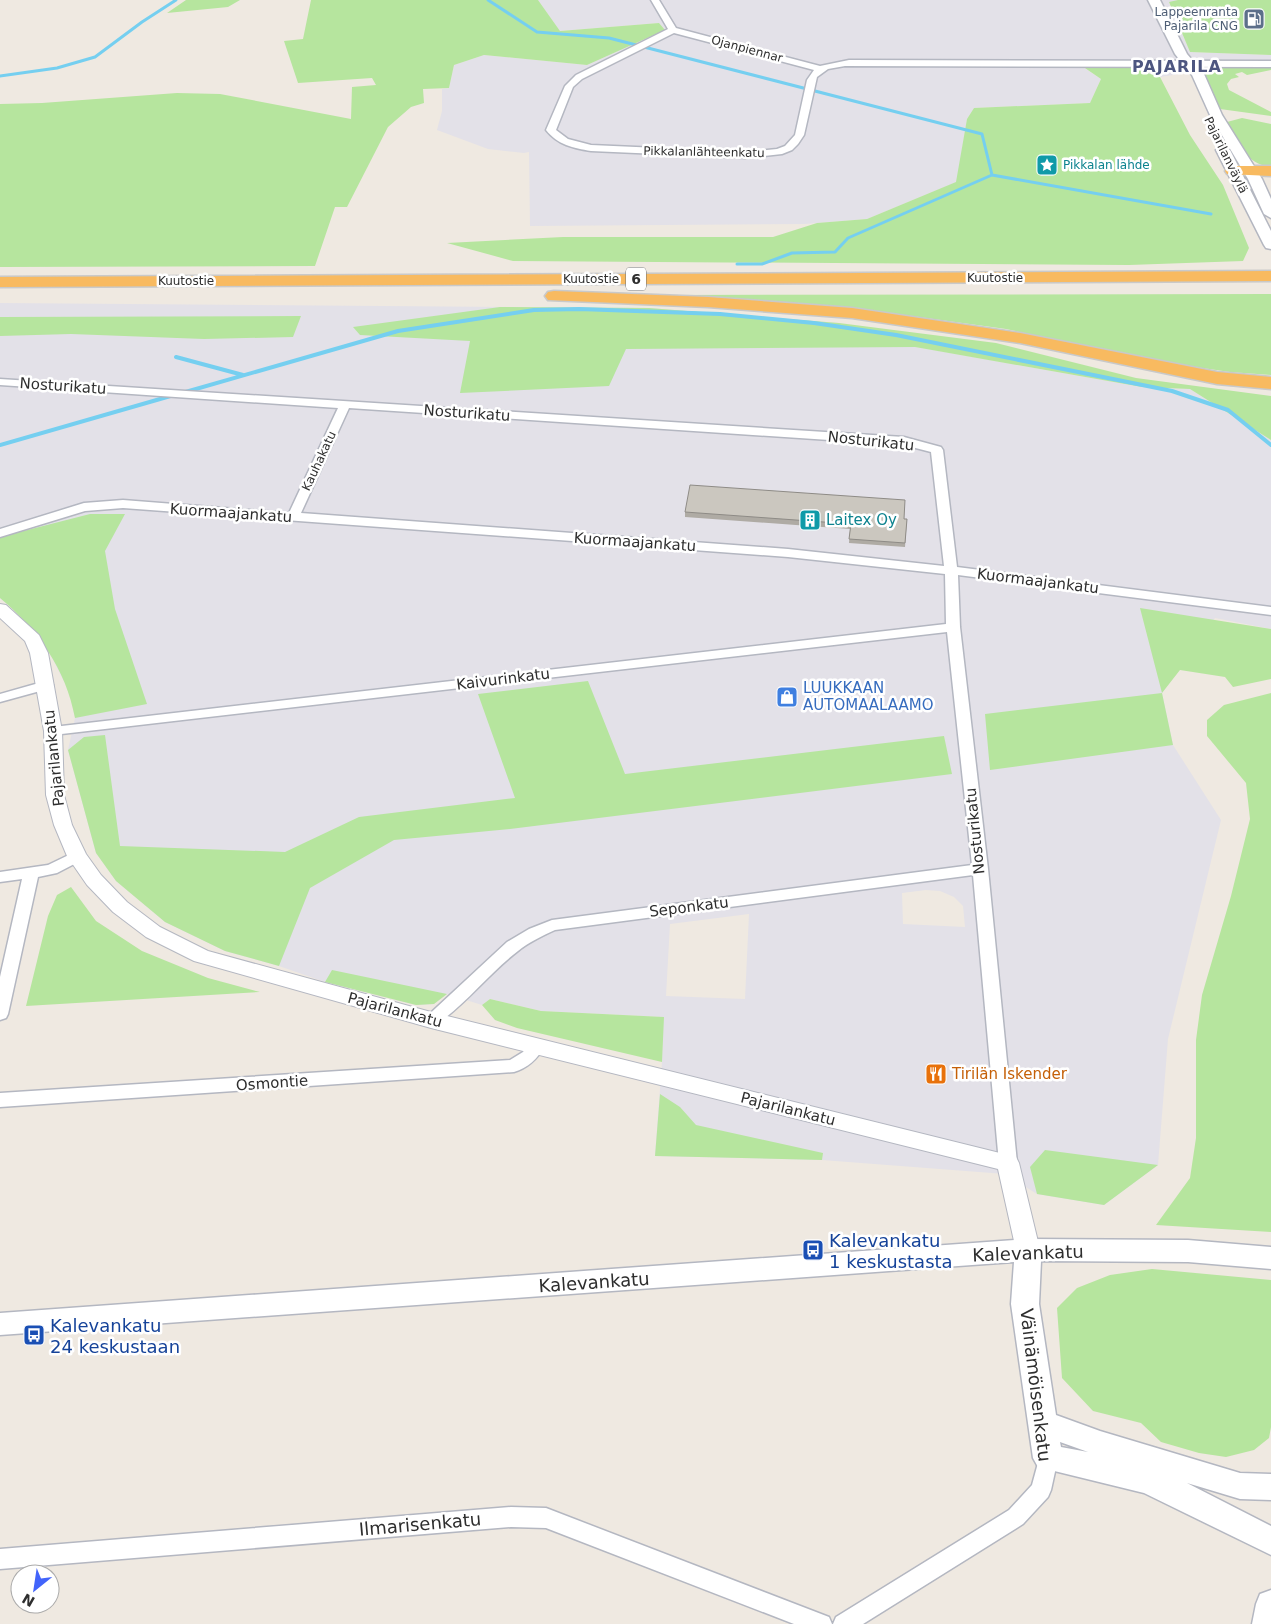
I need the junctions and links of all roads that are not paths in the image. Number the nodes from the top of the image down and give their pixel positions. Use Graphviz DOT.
graph roads {
  1 [pos="655,0"];
  2 [pos="1154,0"];
  3 [pos="673,30"];
  4 [pos="1187,63"];
  5 [pos="1271,64"];
  6 [pos="822,69"];
  7 [pos="1271,172"];
  8 [pos="1244,175"];
  9 [pos="1271,179"];
  10 [pos="1271,214"];
  11 [pos="1271,245"];
  12 [pos="1271,270"];
  13 [pos="1271,276"];
  14 [pos="775,278"];
  15 [pos="0,282"];
  16 [pos="1271,289"];
  17 [pos="254,293"];
  18 [pos="0,294"];
  19 [pos="0,382"];
  20 [pos="1271,383"];
  21 [pos="345,405"];
  22 [pos="293,518"];
  23 [pos="0,533"];
  24 [pos="951,571"];
  25 [pos="0,609"];
  26 [pos="1271,612"];
  27 [pos="953,627"];
  28 [pos="46,686"];
  29 [pos="0,698"];
  30 [pos="52,731"];
  31 [pos="77,856"];
  32 [pos="980,870"];
  33 [pos="31,872"];
  34 [pos="0,877"];
  35 [pos="0,1014"];
  36 [pos="431,1020"];
  37 [pos="536,1046"];
  38 [pos="0,1100"];
  39 [pos="1008,1163"];
  40 [pos="1028,1250"];
  41 [pos="1271,1258"];
  42 [pos="0,1324"];
  43 [pos="1043,1423"];
  44 [pos="1048,1458"];
  45 [pos="1271,1487"];
  46 [pos="1271,1541"];
  47 [pos="0,1559"];
  48 [pos="1271,1604"];
  49 [pos="821,1624"];
  50 [pos="844,1624"];
  51 [pos="1268,1624"];
  1 -- 3 [label="street"];
  2 -- 4 [label="main road, Pajarilanväylä"];
  3 -- 6 [label="street, Ojanpiennar"];
  3 -- 6 [label="street, Pikkalanlähteenkatu"];
  4 -- 5 [label="street"];
  4 -- 6 [label="street"];
  4 -- 8 [label="main road, Pajarilanväylä"];
  7 -- 8 [label="highway"];
  8 -- 9 [label="highway"];
  8 -- 10 [label="main road, Pajarilanväylä"];
  8 -- 11 [label="main road, Pajarilanväylä"];
  12 -- 14 [label="highway"];
  13 -- 14 [label="highway, Kuutostie / 6"];
  14 -- 15 [label="highway, Kuutostie / 6"];
  16 -- 17 [label="highway, Kuutostie / 6"];
  17 -- 18 [label="highway, Kuutostie / 6"];
  17 -- 20 [label="highway"];
  19 -- 21 [label="street, Nosturikatu"];
  21 -- 22 [label="street, Kauhakatu"];
  21 -- 24 [label="street, Nosturikatu"];
  22 -- 23 [label="street, Kuormaajankatu"];
  22 -- 24 [label="street, Kuormaajankatu"];
  24 -- 26 [label="street, Kuormaajankatu"];
  24 -- 27 [label="street, Nosturikatu"];
  25 -- 28 [label="street, Pajarilankatu"];
  27 -- 30 [label="street, Kaivurinkatu"];
  27 -- 32 [label="street, Nosturikatu"];
  28 -- 29 [label="street"];
  28 -- 30 [label="street, Pajarilankatu"];
  30 -- 31 [label="street, Pajarilankatu"];
  31 -- 33 [label="street"];
  31 -- 36 [label="street, Pajarilankatu"];
  32 -- 36 [label="street, Seponkatu"];
  32 -- 39 [label="street, Nosturikatu"];
  33 -- 34 [label="street"];
  33 -- 35 [label="street"];
  36 -- 37 [label="street, Pajarilankatu"];
  37 -- 38 [label="street, Osmontie"];
  37 -- 39 [label="street, Pajarilankatu"];
  39 -- 40 [label="street, Nosturikatu"];
  40 -- 41 [label="main road, Kalevankatu"];
  40 -- 42 [label="main road, Kalevankatu"];
  40 -- 43 [label="main road, Väinämöisenkatu"];
  43 -- 44 [label="main road, Väinämöisenkatu"];
  43 -- 45 [label="main road"];
  44 -- 46 [label="main road"];
  44 -- 50 [label="street, Väinämöisenkatu"];
  47 -- 49 [label="street, Ilmarisenkatu"];
  48 -- 51 [label="main road"];
}
